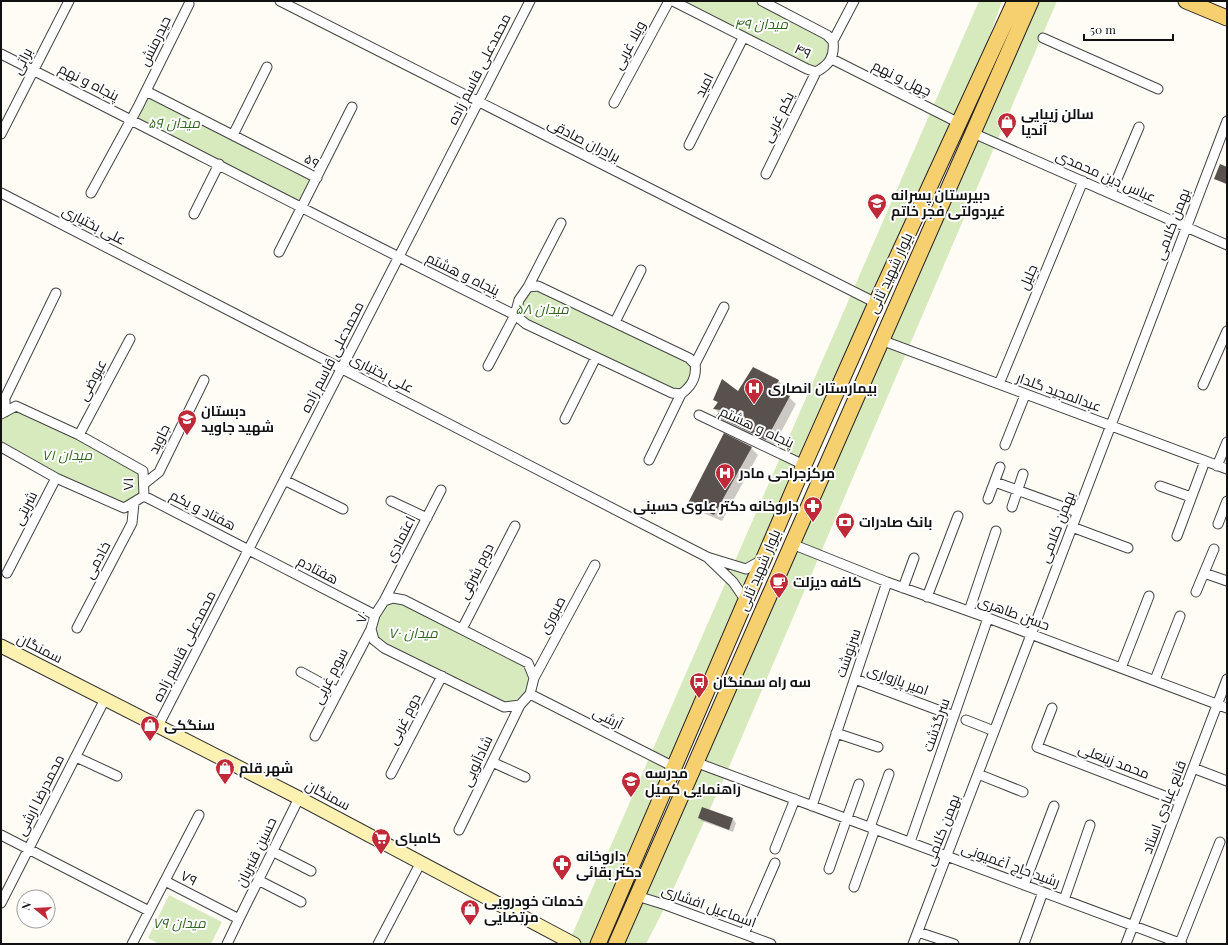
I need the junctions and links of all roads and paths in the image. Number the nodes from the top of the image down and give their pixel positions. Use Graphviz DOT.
graph roads {
  1 [pos="69,1"];
  2 [pos="280,1"];
  3 [pos="530,1"];
  4 [pos="669,1"];
  5 [pos="673,1"];
  6 [pos="763,1"];
  7 [pos="854,1"];
  8 [pos="1015,1"];
  9 [pos="1031,1"];
  10 [pos="1186,1"];
  11 [pos="189,4"];
  12 [pos="1227,18"];
  13 [pos="743,38"];
  14 [pos="1043,38"];
  15 [pos="833,41"];
  16 [pos="1,54"];
  17 [pos="832,59"];
  18 [pos="267,67"];
  19 [pos="34,70"];
  20 [pos="816,72"];
  21 [pos="1158,89"];
  22 [pos="146,91"];
  23 [pos="478,102"];
  24 [pos="614,103"];
  25 [pos="352,107"];
  26 [pos="131,120"];
  27 [pos="1227,121"];
  28 [pos="959,123"];
  29 [pos="1140,127"];
  30 [pos="973,133"];
  31 [pos="1,134"];
  32 [pos="233,135"];
  33 [pos="689,145"];
  34 [pos="219,164"];
  35 [pos="766,174"];
  36 [pos="317,178"];
  37 [pos="1083,182"];
  38 [pos="1,193"];
  39 [pos="91,193"];
  40 [pos="1110,194"];
  41 [pos="302,206"];
  42 [pos="194,214"];
  43 [pos="561,223"];
  44 [pos="1186,227"];
  45 [pos="1227,245"];
  46 [pos="279,252"];
  47 [pos="398,257"];
  48 [pos="641,270"];
  49 [pos="528,287"];
  50 [pos="56,293"];
  51 [pos="876,303"];
  52 [pos="724,307"];
  53 [pos="515,315"];
  54 [pos="615,322"];
  55 [pos="1227,331"];
  56 [pos="130,339"];
  57 [pos="881,340"];
  58 [pos="596,357"];
  59 [pos="695,364"];
  60 [pos="488,366"];
  61 [pos="342,369"];
  62 [pos="204,380"];
  63 [pos="999,384"];
  64 [pos="1203,385"];
  65 [pos="681,394"];
  66 [pos="1025,395"];
  67 [pos="3,413"];
  68 [pos="699,415"];
  69 [pos="565,419"];
  70 [pos="1110,426"];
  71 [pos="79,435"];
  72 [pos="1227,442"];
  73 [pos="1005,445"];
  74 [pos="1,447"];
  75 [pos="649,460"];
  76 [pos="1205,461"];
  77 [pos="804,465"];
  78 [pos="1217,466"];
  79 [pos="1000,467"];
  80 [pos="1227,469"];
  81 [pos="1023,474"];
  82 [pos="56,478"];
  83 [pos="284,480"];
  84 [pos="994,482"];
  85 [pos="144,484"];
  86 [pos="1160,486"];
  87 [pos="441,490"];
  88 [pos="1017,490"];
  89 [pos="144,496"];
  90 [pos="1191,497"];
  91 [pos="988,499"];
  92 [pos="391,501"];
  93 [pos="1227,501"];
  94 [pos="134,503"];
  95 [pos="1012,507"];
  96 [pos="343,509"];
  97 [pos="1077,512"];
  98 [pos="958,516"];
  99 [pos="427,518"];
  100 [pos="1218,524"];
  101 [pos="515,526"];
  102 [pos="1072,527"];
  103 [pos="996,531"];
  104 [pos="773,536"];
  105 [pos="1177,536"];
  106 [pos="792,544"];
  107 [pos="1128,548"];
  108 [pos="249,549"];
  109 [pos="1214,549"];
  110 [pos="707,557"];
  111 [pos="914,558"];
  112 [pos="763,560"];
  113 [pos="595,565"];
  114 [pos="7,573"];
  115 [pos="1204,573"];
  116 [pos="1227,581"];
  117 [pos="887,582"];
  118 [pos="903,588"];
  119 [pos="1196,592"];
  120 [pos="1149,596"];
  121 [pos="927,597"];
  122 [pos="384,601"];
  123 [pos="746,601"];
  124 [pos="969,611"];
  125 [pos="375,615"];
  126 [pos="1180,616"];
  127 [pos="988,618"];
  128 [pos="77,628"];
  129 [pos="371,629"];
  130 [pos="462,629"];
  131 [pos="1031,634"];
  132 [pos="1,646"];
  133 [pos="1121,668"];
  134 [pos="301,672"];
  135 [pos="442,676"];
  136 [pos="534,678"];
  137 [pos="854,679"];
  138 [pos="1227,679"];
  139 [pos="1154,680"];
  140 [pos="338,692"];
  141 [pos="530,694"];
  142 [pos="105,699"];
  143 [pos="520,704"];
  144 [pos="1218,704"];
  145 [pos="1052,708"];
  146 [pos="1227,708"];
  147 [pos="954,716"];
  148 [pos="966,720"];
  149 [pos="158,726"];
  150 [pos="994,730"];
  151 [pos="836,733"];
  152 [pos="315,736"];
  153 [pos="878,747"];
  154 [pos="76,757"];
  155 [pos="492,762"];
  156 [pos="695,762"];
  157 [pos="674,767"];
  158 [pos="1193,768"];
  159 [pos="392,774"];
  160 [pos="889,774"];
  161 [pos="978,774"];
  162 [pos="117,776"];
  163 [pos="525,777"];
  164 [pos="1227,780"];
  165 [pos="858,784"];
  166 [pos="1023,792"];
  167 [pos="299,798"];
  168 [pos="795,799"];
  169 [pos="1180,802"];
  170 [pos="812,806"];
  171 [pos="1054,806"];
  172 [pos="199,815"];
  173 [pos="845,818"];
  174 [pos="1090,824"];
  175 [pos="872,828"];
  176 [pos="459,830"];
  177 [pos="1,835"];
  178 [pos="910,842"];
  179 [pos="1220,842"];
  180 [pos="775,848"];
  181 [pos="28,849"];
  182 [pos="272,852"];
  183 [pos="947,856"];
  184 [pos="421,862"];
  185 [pos="775,863"];
  186 [pos="829,868"];
  187 [pos="311,871"];
  188 [pos="258,880"];
  189 [pos="165,881"];
  190 [pos="1024,885"];
  191 [pos="854,887"];
  192 [pos="621,891"];
  193 [pos="1043,892"];
  194 [pos="637,896"];
  195 [pos="1064,900"];
  196 [pos="301,902"];
  197 [pos="1,903"];
  198 [pos="149,911"];
  199 [pos="239,919"];
  200 [pos="1133,926"];
  201 [pos="918,932"];
  202 [pos="744,934"];
  203 [pos="132,944"];
  204 [pos="226,944"];
  205 [pos="378,944"];
  206 [pos="574,944"];
  207 [pos="598,944"];
  208 [pos="616,944"];
  209 [pos="771,944"];
  210 [pos="913,944"];
  211 [pos="954,944"];
  212 [pos="1024,944"];
  213 [pos="1126,944"];
  214 [pos="1181,944"];
  1 -- 19 [label="street, براتی"];
  2 -- 23 [label="street, برادران صادقی"];
  3 -- 23 [label="street, محمدعلی قاسم زاده"];
  4 -- 24 [label="street, ویلا غربی"];
  5 -- 13 [label="street, ۴۹"];
  6 -- 15 [label="street, ۴۹"];
  7 -- 15 [label="street"];
  8 -- 28 [label="main road, بلوار شهید ثانی"];
  9 -- 30 [label="main road, بلوار شهید ثانی"];
  10 -- 12 [label="main road"];
  11 -- 22 [label="street, حیدرمنش"];
  13 -- 20 [label="street, ۴۹"];
  13 -- 33 [label="street, امید"];
  14 -- 21 [label="street"];
  15 -- 17 [label="street, ۴۹"];
  16 -- 19 [label="street, پنجاه و نهم"];
  17 -- 20 [label="street, ۴۹"];
  17 -- 28 [label="street, چهل و نهم"];
  18 -- 32 [label="street"];
  19 -- 26 [label="street, پنجاه و نهم"];
  19 -- 31 [label="street, براتی"];
  20 -- 35 [label="street, یکم غربی"];
  22 -- 26 [label="street"];
  22 -- 32 [label="street, ۵۹"];
  23 -- 47 [label="street, محمدعلی قاسم زاده"];
  23 -- 51 [label="street, برادران صادقی"];
  25 -- 36 [label="street"];
  26 -- 34 [label="street"];
  26 -- 39 [label="street"];
  27 -- 44 [label="street, بهمن کلامی"];
  28 -- 51 [label="main road, بلوار شهید ثانی"];
  29 -- 40 [label="street"];
  30 -- 37 [label="street, عباس دین محمدی"];
  30 -- 57 [label="main road, بلوار شهید ثانی"];
  32 -- 36 [label="street, ۵۹"];
  34 -- 41 [label="street"];
  34 -- 42 [label="street"];
  36 -- 41 [label="street, ۵۹"];
  37 -- 40 [label="street, عباس دین محمدی"];
  37 -- 63 [label="street, جلیل"];
  38 -- 61 [label="street, علی بختیاری"];
  40 -- 44 [label="street, عباس دین محمدی"];
  41 -- 46 [label="street, ۵۹"];
  41 -- 47 [label="street"];
  43 -- 49 [label="street"];
  44 -- 45 [label="street, عباس دین محمدی"];
  44 -- 70 [label="street, بهمن کلامی"];
  47 -- 53 [label="street, پنجاه و هشتم"];
  47 -- 61 [label="street, محمدعلی قاسم زاده"];
  48 -- 54 [label="street"];
  49 -- 53 [label="street"];
  49 -- 54 [label="street"];
  50 -- 67 [label="street"];
  51 -- 77 [label="main road, بلوار شهید ثانی"];
  52 -- 59 [label="street"];
  53 -- 58 [label="street"];
  53 -- 60 [label="street"];
  54 -- 59 [label="street"];
  55 -- 64 [label="street"];
  56 -- 71 [label="street, عیوضی"];
  57 -- 63 [label="street, عبدالمجید گلدار"];
  57 -- 106 [label="main road, بلوار شهید ثانی"];
  58 -- 65 [label="street"];
  58 -- 69 [label="street"];
  59 -- 65 [label="street"];
  61 -- 83 [label="street, محمدعلی قاسم زاده"];
  61 -- 110 [label="street, علی بختیاری"];
  62 -- 85 [label="street, جاوید"];
  63 -- 66 [label="street, عبدالمجید گلدار"];
  65 -- 75 [label="street"];
  66 -- 70 [label="street, عبدالمجید گلدار"];
  66 -- 73 [label="street"];
  67 -- 71 [label="street, ۷۱"];
  68 -- 77 [label="street, پنجاه و هشتم"];
  70 -- 76 [label="street, عبدالمجید گلدار"];
  70 -- 97 [label="street, بهمن کلامی"];
  71 -- 85 [label="street, ۷۱"];
  72 -- 78 [label="street"];
  74 -- 82 [label="street, ۷۱"];
  76 -- 78 [label="street, عبدالمجید گلدار"];
  76 -- 90 [label="street"];
  77 -- 104 [label="main road, بلوار شهید ثانی"];
  78 -- 80 [label="street, عبدالمجید گلدار"];
  79 -- 84 [label="street"];
  81 -- 88 [label="street"];
  82 -- 94 [label="street, ۷۱"];
  82 -- 114 [label="street, شربتی"];
  83 -- 96 [label="street"];
  83 -- 108 [label="street, محمدعلی قاسم زاده"];
  84 -- 88 [label="street"];
  84 -- 91 [label="street"];
  85 -- 89 [label="street, ۷۱"];
  86 -- 90 [label="street"];
  87 -- 99 [label="street, اعتمادی"];
  88 -- 95 [label="street"];
  88 -- 97 [label="street"];
  89 -- 94 [label="street, ۷۱"];
  89 -- 108 [label="street, هفتاد و یکم"];
  90 -- 105 [label="street"];
  92 -- 99 [label="street"];
  93 -- 100 [label="street"];
  94 -- 128 [label="street, خادمی"];
  97 -- 102 [label="street, بهمن کلامی"];
  98 -- 121 [label="street"];
  99 -- 122 [label="street, اعتمادی"];
  101 -- 130 [label="street, دوم شرقی"];
  102 -- 107 [label="street"];
  102 -- 131 [label="street, بهمن کلامی"];
  103 -- 124 [label="street"];
  104 -- 106 [label="main road"];
  104 -- 112 [label="main road, بلوار شهید ثانی"];
  106 -- 117 [label="street, حسن طاهری"];
  106 -- 156 [label="main road, بلوار شهید ثانی"];
  108 -- 125 [label="street, هفتادم"];
  108 -- 149 [label="street, محمدعلی قاسم زاده"];
  109 -- 115 [label="street"];
  110 -- 112 [label="street"];
  110 -- 123 [label="street"];
  111 -- 118 [label="street"];
  112 -- 123 [label="main road, بلوار شهید ثانی"];
  113 -- 136 [label="street, صبوری"];
  115 -- 116 [label="street"];
  115 -- 119 [label="street"];
  117 -- 118 [label="street, حسن طاهری"];
  117 -- 137 [label="street, سرنوشت"];
  118 -- 121 [label="street, حسن طاهری"];
  120 -- 133 [label="street"];
  121 -- 124 [label="street, حسن طاهری"];
  122 -- 125 [label="street, ۷۰"];
  122 -- 130 [label="street, ۷۰"];
  123 -- 157 [label="main road, بلوار شهید ثانی"];
  124 -- 127 [label="street, حسن طاهری"];
  125 -- 129 [label="street, ۷۰"];
  126 -- 139 [label="street"];
  127 -- 131 [label="street, حسن طاهری"];
  127 -- 147 [label="street, سرگذشت"];
  129 -- 135 [label="street, ۷۰"];
  129 -- 140 [label="street, سوم غربی"];
  130 -- 136 [label="street, ۷۰"];
  131 -- 133 [label="street, حسن طاهری"];
  131 -- 150 [label="street, بهمن کلامی"];
  132 -- 142 [label="main road, سمنگان"];
  133 -- 139 [label="street, حسن طاهری"];
  134 -- 140 [label="street"];
  135 -- 143 [label="street, ۷۰"];
  135 -- 159 [label="street, دوم غربی"];
  136 -- 141 [label="street"];
  137 -- 147 [label="street, امیر پازواری"];
  137 -- 151 [label="street, سرنوشت"];
  138 -- 144 [label="street, قانع عبادی استاد"];
  139 -- 144 [label="street, حسن طاهری"];
  140 -- 152 [label="street, سوم غربی"];
  141 -- 143 [label="street"];
  141 -- 157 [label="street, آرشی"];
  142 -- 149 [label="main road, سمنگان"];
  142 -- 154 [label="street, محمدرضا ارشی"];
  143 -- 155 [label="street, شادآلویی"];
  144 -- 146 [label="street, حسن طاهری"];
  144 -- 158 [label="street, قانع عبادی استاد"];
  145 -- 169 [label="street, محمد زینعلی"];
  147 -- 178 [label="street, سرگذشت"];
  148 -- 150 [label="street"];
  149 -- 167 [label="main road, سمنگان"];
  150 -- 161 [label="street, بهمن کلامی"];
  151 -- 153 [label="street"];
  151 -- 170 [label="street, سرنوشت"];
  154 -- 162 [label="street"];
  154 -- 181 [label="street, محمدرضا ارشی"];
  155 -- 163 [label="street"];
  155 -- 176 [label="street, شادآلویی"];
  156 -- 168 [label="street, رشید حاج آغمیونی"];
  156 -- 194 [label="main road, بلوار شهید ثانی"];
  157 -- 192 [label="main road, بلوار شهید ثانی"];
  158 -- 164 [label="street"];
  158 -- 169 [label="street, قانع عبادی استاد"];
  160 -- 175 [label="street"];
  161 -- 166 [label="street"];
  161 -- 183 [label="street, بهمن کلامی"];
  165 -- 173 [label="street"];
  167 -- 182 [label="street, حسین قنبریان"];
  167 -- 184 [label="main road, سمنگان"];
  168 -- 170 [label="street, رشید حاج آغمیونی"];
  168 -- 180 [label="street"];
  169 -- 200 [label="street, قانع عبادی استاد"];
  170 -- 173 [label="street, رشید حاج آغمیونی"];
  171 -- 190 [label="street"];
  172 -- 189 [label="street"];
  173 -- 175 [label="street, رشید حاج آغمیونی"];
  173 -- 186 [label="street"];
  174 -- 195 [label="street"];
  175 -- 178 [label="street, رشید حاج آغمیونی"];
  175 -- 191 [label="street"];
  177 -- 181 [label="street"];
  178 -- 183 [label="street, رشید حاج آغمیونی"];
  179 -- 214 [label="street"];
  181 -- 197 [label="street, محمدرضا ارشی"];
  181 -- 198 [label="street"];
  182 -- 187 [label="street"];
  182 -- 188 [label="street, حسین قنبریان"];
  183 -- 190 [label="street, رشید حاج آغمیونی"];
  183 -- 201 [label="street, بهمن کلامی"];
  184 -- 205 [label="street"];
  184 -- 206 [label="main road, سمنگان"];
  185 -- 202 [label="street"];
  188 -- 196 [label="street"];
  188 -- 199 [label="street, حسین قنبریان"];
  189 -- 198 [label="street, ۷۹"];
  189 -- 199 [label="street, ۷۹"];
  190 -- 193 [label="street, رشید حاج آغمیونی"];
  192 -- 194 [label="main road"];
  192 -- 207 [label="main road, بلوار شهید ثانی"];
  193 -- 195 [label="street, رشید حاج آغمیونی"];
  193 -- 212 [label="street"];
  194 -- 202 [label="street, اسماعیل افشاری"];
  194 -- 208 [label="main road, بلوار شهید ثانی"];
  195 -- 200 [label="street, رشید حاج آغمیونی"];
  198 -- 203 [label="street, ۷۹"];
  199 -- 204 [label="street"];
  200 -- 213 [label="street, قانع عبادی استاد"];
  200 -- 214 [label="street, رشید حاج آغمیونی"];
  201 -- 210 [label="street, بهمن کلامی"];
  201 -- 211 [label="street"];
  202 -- 209 [label="street, اسماعیل افشاری"];
}
